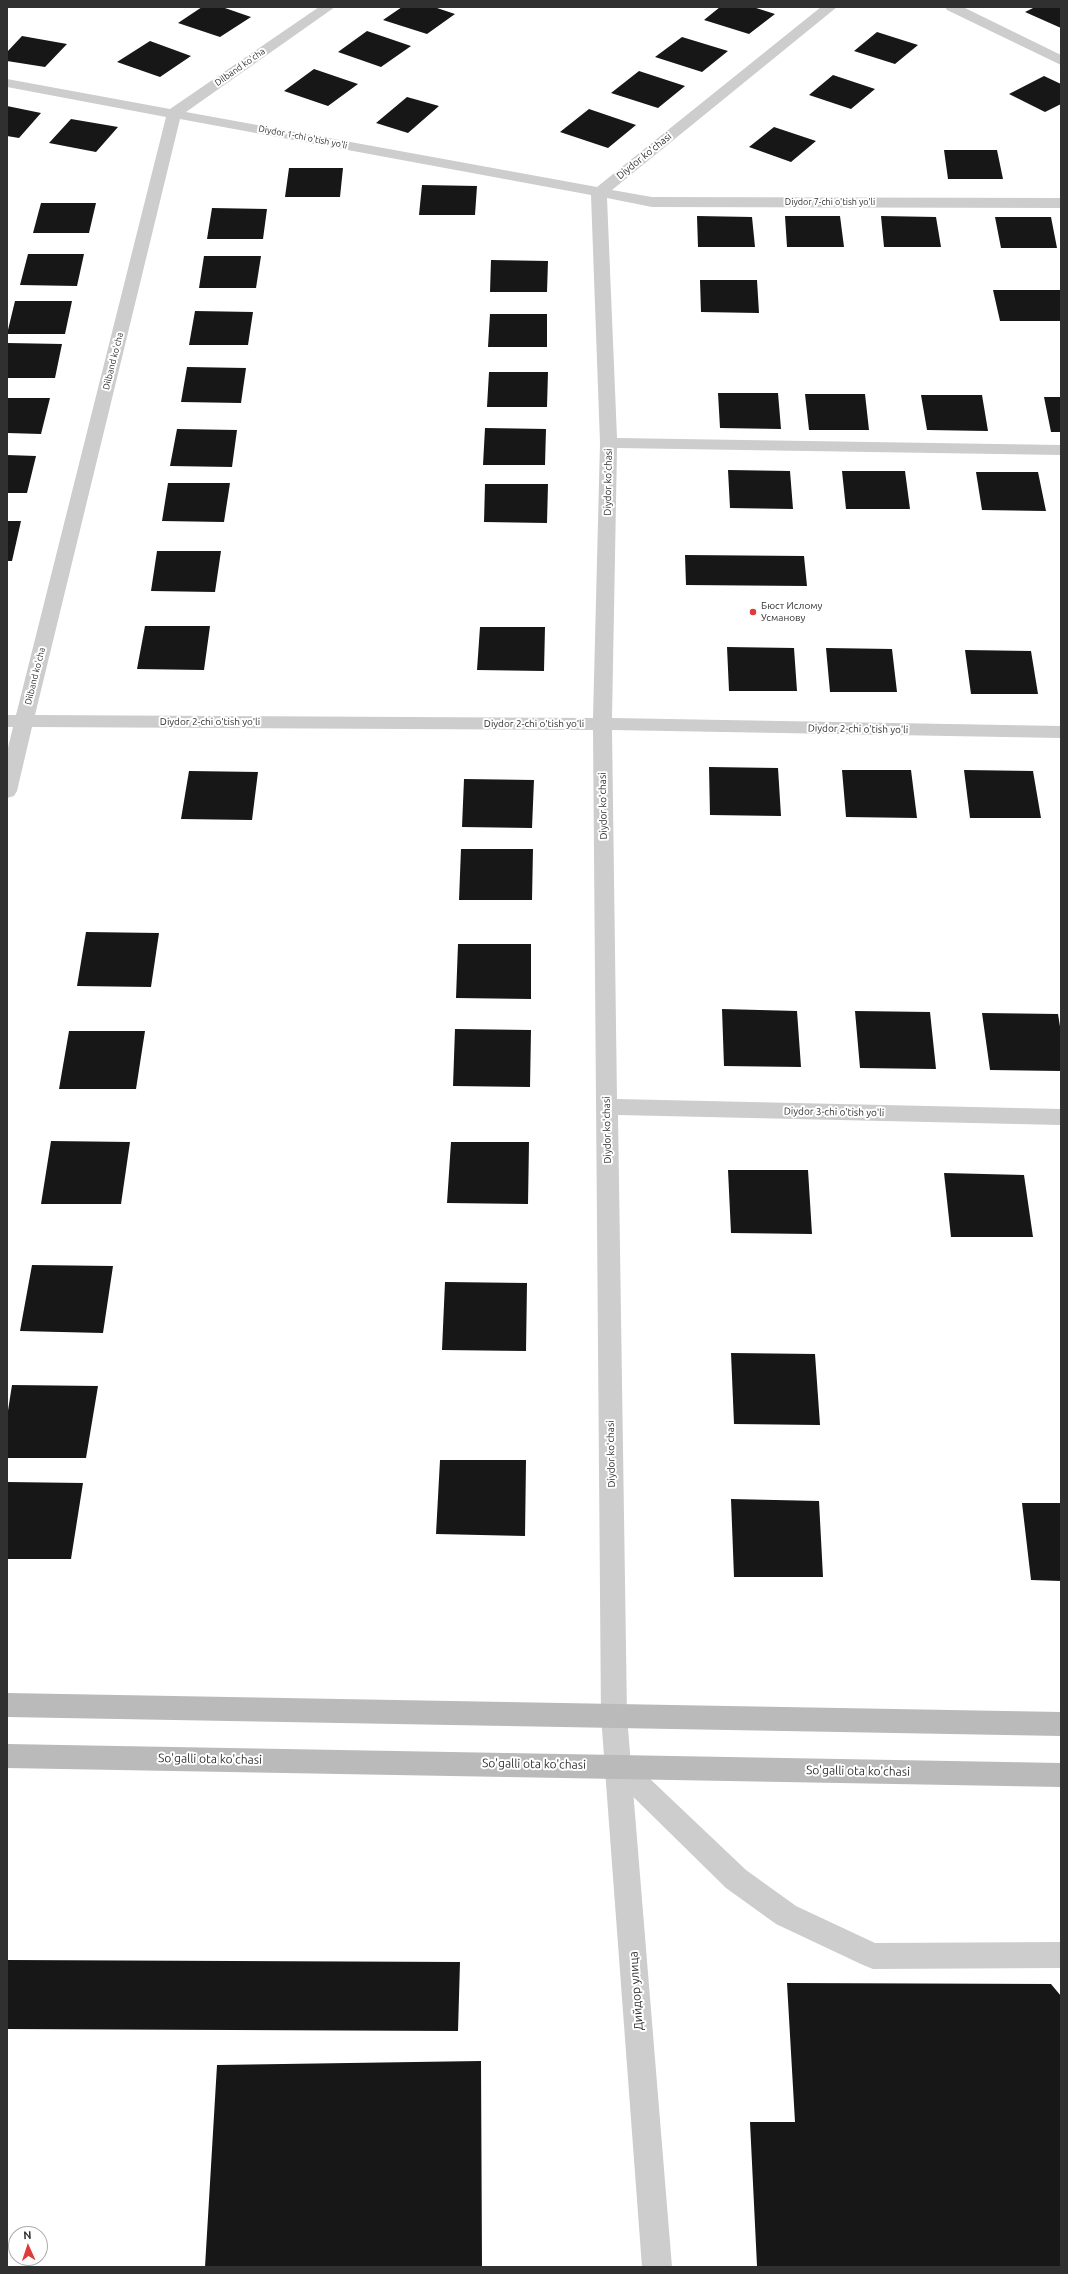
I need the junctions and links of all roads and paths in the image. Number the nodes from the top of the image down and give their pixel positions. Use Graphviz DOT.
graph roads {
  1 [pos="328,7"];
  2 [pos="830,7"];
  3 [pos="952,7"];
  4 [pos="1061,61"];
  5 [pos="7,83"];
  6 [pos="174,113"];
  7 [pos="599,193"];
  8 [pos="1061,203"];
  9 [pos="609,443"];
  10 [pos="1061,450"];
  11 [pos="16,721"];
  12 [pos="602,724"];
  13 [pos="1061,732"];
  14 [pos="7,791"];
  15 [pos="607,1107"];
  16 [pos="1061,1117"];
  17 [pos="7,1705"];
  18 [pos="614,1716"];
  19 [pos="1061,1724"];
  20 [pos="7,1756"];
  21 [pos="619,1766"];
  22 [pos="1061,1775"];
  23 [pos="1061,1956"];
  24 [pos="657,2267"];
  1 -- 6 [label="street, Dilband ko'cha"];
  2 -- 7 [label="street, Diydor ko'chasi"];
  3 -- 4 [label="street"];
  5 -- 6 [label="street, Diydor 1-chi o'tish yo'li"];
  6 -- 7 [label="street, Diydor 1-chi o'tish yo'li"];
  6 -- 11 [label="street, Dilband ko'cha"];
  7 -- 8 [label="street, Diydor 7-chi o'tish yo'li"];
  7 -- 9 [label="street, Diydor ko'chasi"];
  9 -- 10 [label="street"];
  9 -- 12 [label="street, Diydor ko'chasi"];
  11 -- 12 [label="street, Diydor 2-chi o'tish yo'li"];
  11 -- 14 [label="street, Dilband ko'cha"];
  12 -- 13 [label="street, Diydor 2-chi o'tish yo'li"];
  12 -- 15 [label="street, Diydor ko'chasi"];
  15 -- 16 [label="street, Diydor 3-chi o'tish yo'li"];
  15 -- 18 [label="street, Diydor ko'chasi"];
  17 -- 18 [label="main road"];
  18 -- 19 [label="main road"];
  18 -- 21 [label="street, Дийдор улица"];
  20 -- 21 [label="main road, So'galli ota ko'chasi"];
  21 -- 22 [label="main road, So'galli ota ko'chasi"];
  21 -- 23 [label="street"];
  21 -- 24 [label="street, Дийдор улица"];
}
